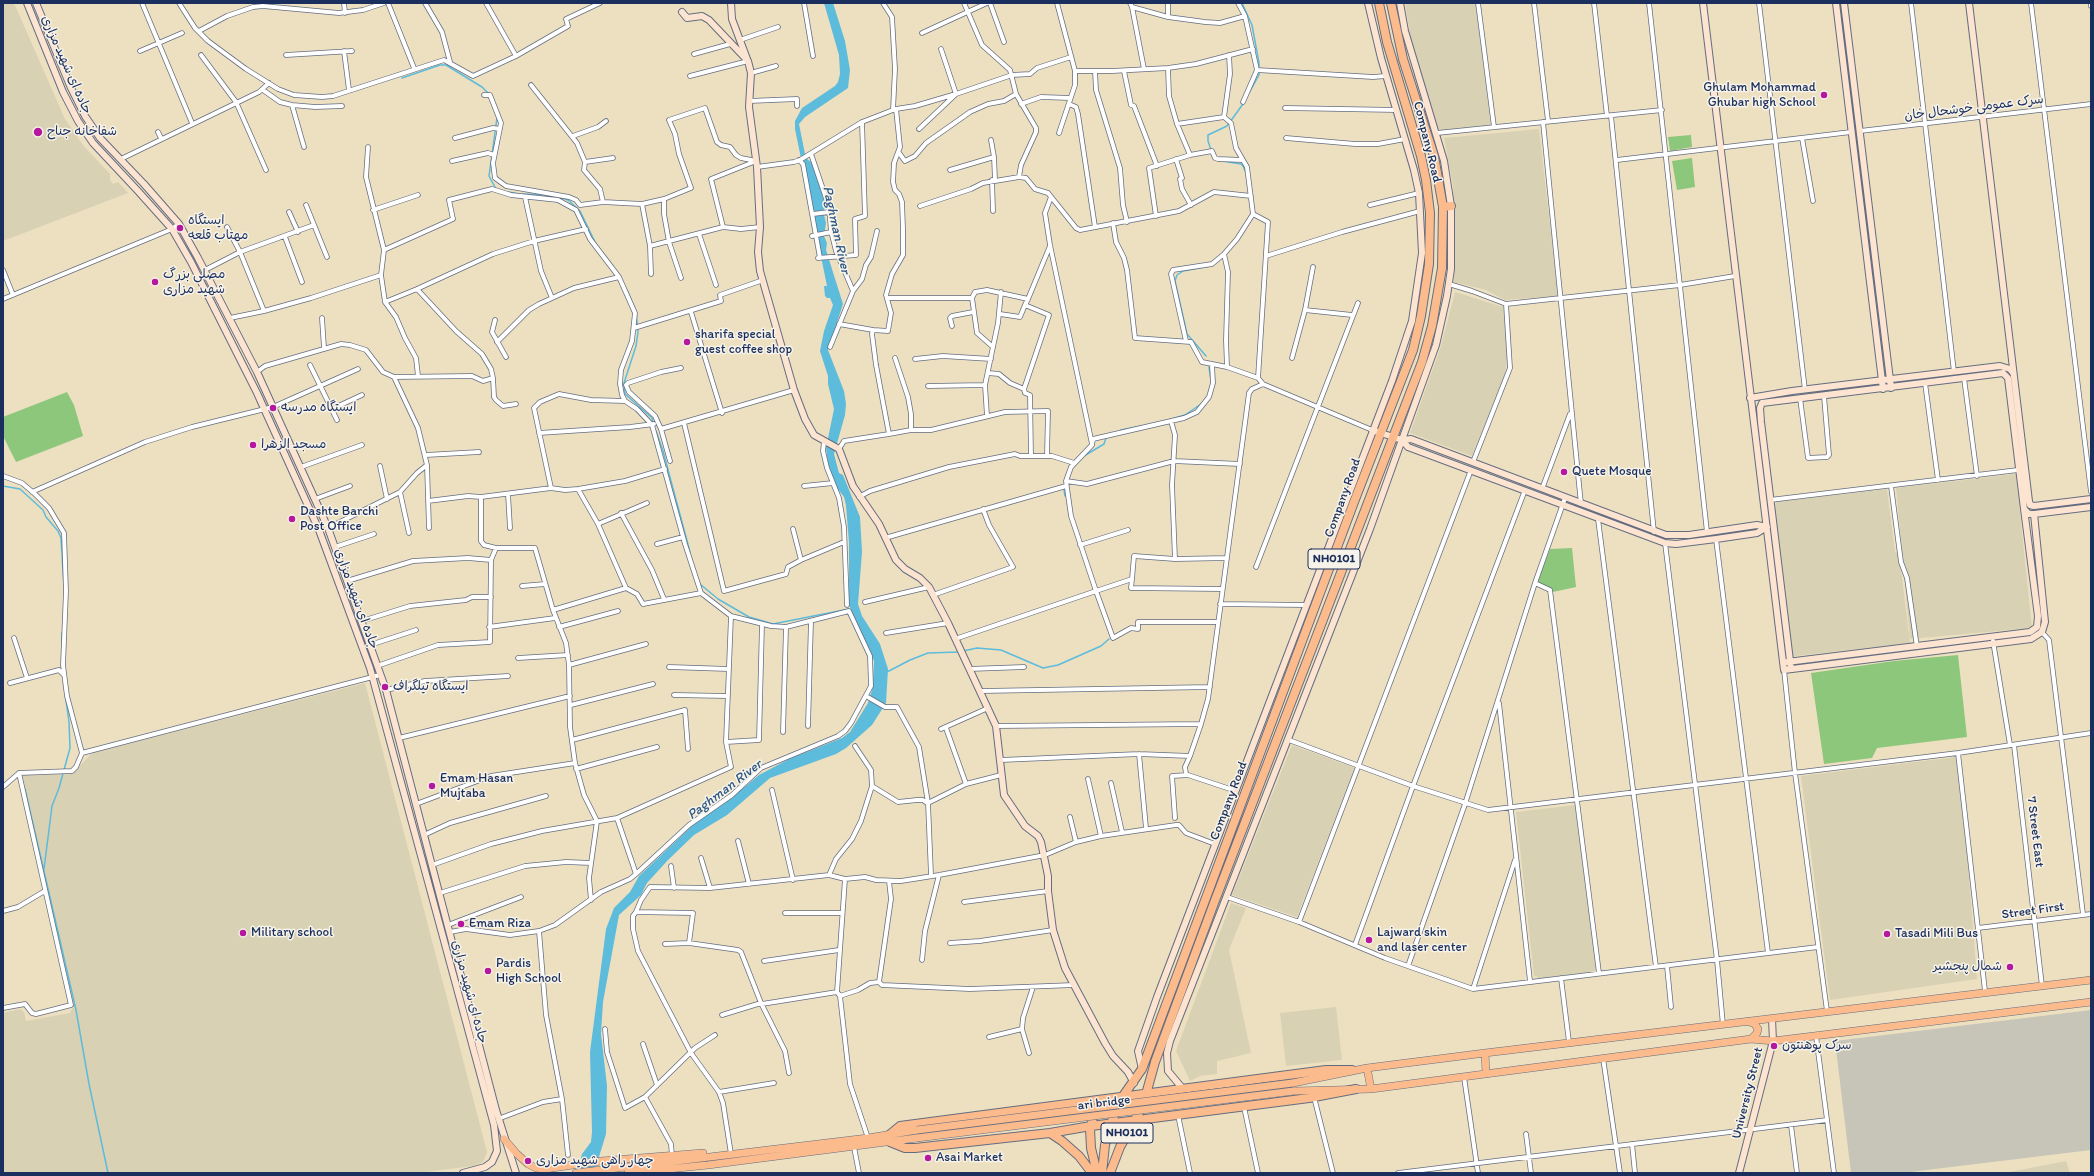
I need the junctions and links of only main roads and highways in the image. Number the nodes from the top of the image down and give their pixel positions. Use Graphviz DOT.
graph roads {
  1 [pos="1378,3"];
  2 [pos="1391,3"];
  3 [pos="1442,268"];
  4 [pos="1451,269"];
  5 [pos="2091,980"];
  6 [pos="2091,1002"];
  7 [pos="1749,1022"];
  8 [pos="1751,1039"];
  9 [pos="1484,1052"];
  10 [pos="1368,1068"];
  11 [pos="1352,1070"];
  12 [pos="1486,1073"];
  13 [pos="1356,1089"];
  14 [pos="1371,1089"];
  15 [pos="1146,1093"];
  16 [pos="1123,1096"];
  17 [pos="1105,1098"];
  18 [pos="1135,1121"];
  19 [pos="1111,1123"];
  20 [pos="1091,1126"];
  21 [pos="1050,1133"];
  22 [pos="504,1139"];
  23 [pos="889,1139"];
  24 [pos="779,1148"];
  25 [pos="778,1157"];
  26 [pos="674,1165"];
  27 [pos="708,1165"];
  28 [pos="576,1173"];
  29 [pos="628,1173"];
  30 [pos="683,1173"];
  31 [pos="1092,1173"];
  32 [pos="1097,1173"];
  33 [pos="1102,1173"];
  34 [pos="1110,1173"];
  1 -- 16 [label="highway, Company Road / NH0101"];
  2 -- 3 [label="highway, Company Road / NH0101"];
  3 -- 4 [label="highway"];
  3 -- 15 [label="highway, Company Road / NH0101"];
  5 -- 7 [label="main road"];
  6 -- 8 [label="main road, ari bridge"];
  7 -- 8 [label="main road"];
  7 -- 9 [label="main road"];
  8 -- 12 [label="main road, ari bridge"];
  9 -- 10 [label="main road"];
  9 -- 12 [label="main road"];
  10 -- 11 [label="main road"];
  10 -- 14 [label="main road"];
  11 -- 15 [label="highway"];
  11 -- 23 [label="main road, bridge"];
  12 -- 14 [label="main road, ari bridge"];
  13 -- 14 [label="main road, ari bridge"];
  13 -- 18 [label="highway"];
  13 -- 23 [label="main road, ari bridge, bridge"];
  15 -- 16 [label="highway"];
  15 -- 18 [label="highway, NH0101"];
  16 -- 17 [label="highway"];
  16 -- 19 [label="highway, NH0101"];
  17 -- 20 [label="highway, NH0101"];
  17 -- 23 [label="highway"];
  18 -- 19 [label="highway"];
  18 -- 34 [label="highway, NH0101"];
  19 -- 20 [label="highway"];
  19 -- 33 [label="highway, NH0101"];
  20 -- 21 [label="highway"];
  20 -- 32 [label="highway, NH0101"];
  21 -- 23 [label="highway"];
  21 -- 31 [label="highway"];
  22 -- 26 [label="main road"];
  23 -- 24 [label="main road"];
  23 -- 25 [label="main road"];
  24 -- 25 [label="main road"];
  24 -- 26 [label="main road"];
  25 -- 27 [label="main road"];
  26 -- 27 [label="main road"];
  26 -- 28 [label="main road"];
  26 -- 29 [label="main road"];
  27 -- 30 [label="main road"];
}
